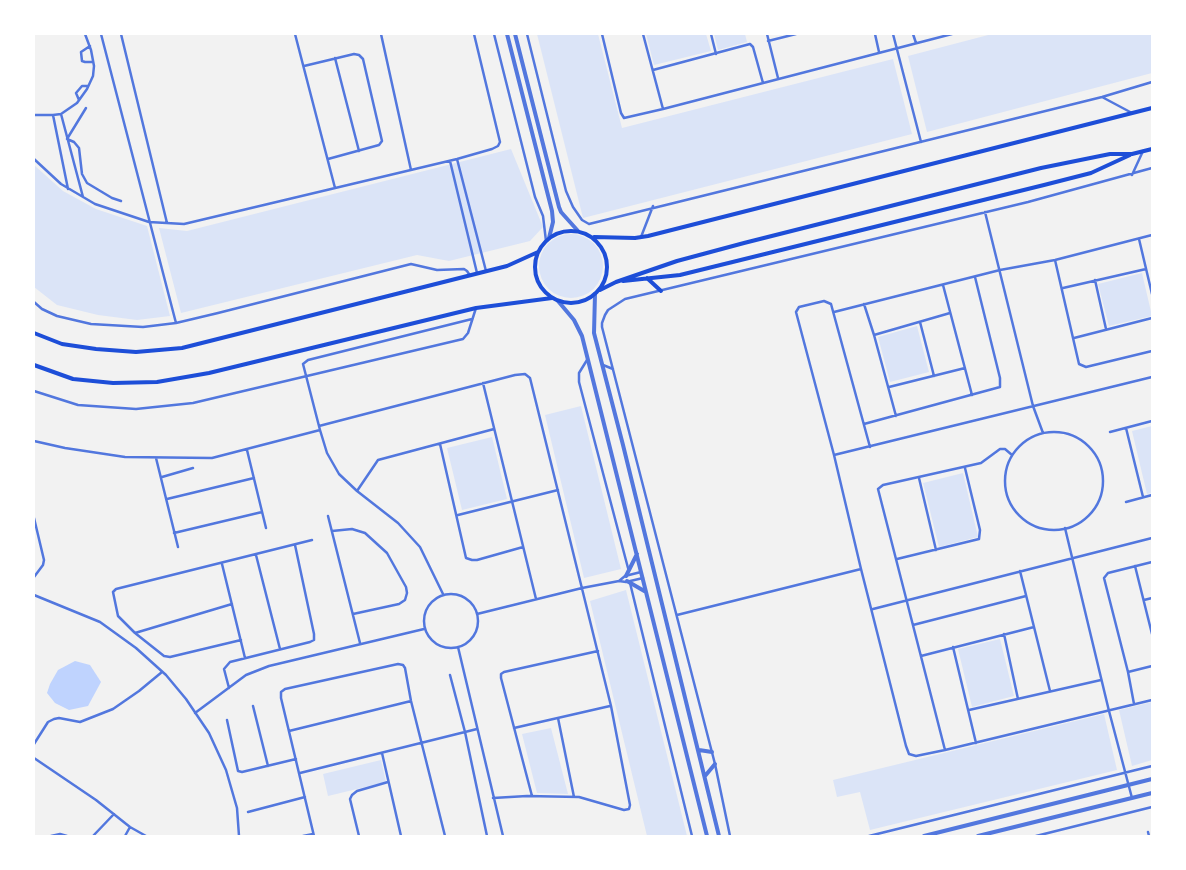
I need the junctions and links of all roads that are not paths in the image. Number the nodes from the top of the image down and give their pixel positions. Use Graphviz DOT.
graph roads {
  1 [pos="85,34"];
  2 [pos="101,34"];
  3 [pos="121,34"];
  4 [pos="295,34"];
  5 [pos="381,34"];
  6 [pos="474,34"];
  7 [pos="494,34"];
  8 [pos="507,34"];
  9 [pos="515,34"];
  10 [pos="527,34"];
  11 [pos="602,34"];
  12 [pos="643,34"];
  13 [pos="711,34"];
  14 [pos="766,34"];
  15 [pos="796,34"];
  16 [pos="875,34"];
  17 [pos="893,34"];
  18 [pos="913,34"];
  19 [pos="951,34"];
  20 [pos="768,41"];
  21 [pos="916,43"];
  22 [pos="90,46"];
  23 [pos="897,48"];
  24 [pos="880,52"];
  25 [pos="716,54"];
  26 [pos="335,58"];
  27 [pos="93,62"];
  28 [pos="304,66"];
  29 [pos="653,70"];
  30 [pos="778,79"];
  31 [pos="1152,82"];
  32 [pos="763,83"];
  33 [pos="88,86"];
  34 [pos="1102,96"];
  35 [pos="79,100"];
  36 [pos="86,108"];
  37 [pos="1152,108"];
  38 [pos="663,109"];
  39 [pos="1133,113"];
  40 [pos="61,114"];
  41 [pos="34,115"];
  42 [pos="53,116"];
  43 [pos="67,139"];
  44 [pos="921,142"];
  45 [pos="1152,149"];
  46 [pos="358,151"];
  47 [pos="1143,152"];
  48 [pos="1132,154"];
  49 [pos="328,159"];
  50 [pos="457,159"];
  51 [pos="34,160"];
  52 [pos="450,161"];
  53 [pos="1152,168"];
  54 [pos="411,170"];
  55 [pos="1132,175"];
  56 [pos="335,188"];
  57 [pos="68,189"];
  58 [pos="83,197"];
  59 [pos="121,201"];
  60 [pos="653,206"];
  61 [pos="985,211"];
  62 [pos="149,222"];
  63 [pos="167,223"];
  64 [pos="578,231"];
  65 [pos="1152,235"];
  66 [pos="641,237"];
  67 [pos="594,238"];
  68 [pos="1139,239"];
  69 [pos="548,240"];
  70 [pos="538,252"];
  71 [pos="1055,260"];
  72 [pos="1146,269"];
  73 [pos="1000,270"];
  74 [pos="486,271"];
  75 [pos="477,273"];
  76 [pos="469,274"];
  77 [pos="975,277"];
  78 [pos="647,278"];
  79 [pos="1095,280"];
  80 [pos="616,282"];
  81 [pos="943,286"];
  82 [pos="1062,288"];
  83 [pos="600,290"];
  84 [pos="661,291"];
  85 [pos="595,294"];
  86 [pos="1152,294"];
  87 [pos="552,298"];
  88 [pos="558,301"];
  89 [pos="34,302"];
  90 [pos="864,304"];
  91 [pos="476,308"];
  92 [pos="834,312"];
  93 [pos="950,313"];
  94 [pos="1152,318"];
  95 [pos="472,319"];
  96 [pos="920,322"];
  97 [pos="176,323"];
  98 [pos="1106,330"];
  99 [pos="34,333"];
  100 [pos="874,335"];
  101 [pos="1073,338"];
  102 [pos="1152,351"];
  103 [pos="588,359"];
  104 [pos="601,364"];
  105 [pos="34,365"];
  106 [pos="965,368"];
  107 [pos="613,369"];
  108 [pos="934,376"];
  109 [pos="306,377"];
  110 [pos="1152,378"];
  111 [pos="483,383"];
  112 [pos="888,387"];
  113 [pos="34,392"];
  114 [pos="972,395"];
  115 [pos="1033,406"];
  116 [pos="896,416"];
  117 [pos="1152,421"];
  118 [pos="864,424"];
  119 [pos="318,426"];
  120 [pos="1126,428"];
  121 [pos="494,429"];
  122 [pos="320,430"];
  123 [pos="1110,432"];
  124 [pos="1043,433"];
  125 [pos="34,441"];
  126 [pos="440,444"];
  127 [pos="870,447"];
  128 [pos="246,449"];
  129 [pos="834,455"];
  130 [pos="1012,455"];
  131 [pos="156,458"];
  132 [pos="193,468"];
  133 [pos="966,468"];
  134 [pos="162,476"];
  135 [pos="254,478"];
  136 [pos="919,478"];
  137 [pos="558,489"];
  138 [pos="357,491"];
  139 [pos="1152,495"];
  140 [pos="1143,497"];
  141 [pos="167,499"];
  142 [pos="512,501"];
  143 [pos="1126,502"];
  144 [pos="262,512"];
  145 [pos="458,515"];
  146 [pos="328,516"];
  147 [pos="34,518"];
  148 [pos="266,528"];
  149 [pos="1065,528"];
  150 [pos="332,531"];
  151 [pos="174,533"];
  152 [pos="1152,538"];
  153 [pos="312,540"];
  154 [pos="295,545"];
  155 [pos="178,548"];
  156 [pos="523,548"];
  157 [pos="936,550"];
  158 [pos="637,554"];
  159 [pos="256,555"];
  160 [pos="1072,558"];
  161 [pos="897,559"];
  162 [pos="1152,562"];
  163 [pos="222,564"];
  164 [pos="1135,566"];
  165 [pos="628,568"];
  166 [pos="861,569"];
  167 [pos="1020,571"];
  168 [pos="642,572"];
  169 [pos="626,576"];
  170 [pos="34,577"];
  171 [pos="643,578"];
  172 [pos="619,581"];
  173 [pos="628,582"];
  174 [pos="582,588"];
  175 [pos="646,592"];
  176 [pos="34,594"];
  177 [pos="443,594"];
  178 [pos="1026,596"];
  179 [pos="1152,598"];
  180 [pos="536,599"];
  181 [pos="907,600"];
  182 [pos="1144,600"];
  183 [pos="232,604"];
  184 [pos="872,609"];
  185 [pos="353,614"];
  186 [pos="478,614"];
  187 [pos="677,615"];
  188 [pos="913,625"];
  189 [pos="1034,627"];
  190 [pos="424,628"];
  191 [pos="136,633"];
  192 [pos="1004,634"];
  193 [pos="1152,634"];
  194 [pos="241,640"];
  195 [pos="360,644"];
  196 [pos="458,647"];
  197 [pos="953,647"];
  198 [pos="280,649"];
  199 [pos="598,651"];
  200 [pos="921,656"];
  201 [pos="246,658"];
  202 [pos="1152,666"];
  203 [pos="162,672"];
  204 [pos="1128,672"];
  205 [pos="450,675"];
  206 [pos="1101,680"];
  207 [pos="229,688"];
  208 [pos="1050,691"];
  209 [pos="1018,699"];
  210 [pos="1152,700"];
  211 [pos="411,701"];
  212 [pos="1134,704"];
  213 [pos="252,706"];
  214 [pos="611,706"];
  215 [pos="969,710"];
  216 [pos="1109,711"];
  217 [pos="195,713"];
  218 [pos="558,718"];
  219 [pos="227,720"];
  220 [pos="514,728"];
  221 [pos="477,730"];
  222 [pos="289,731"];
  223 [pos="465,732"];
  224 [pos="421,743"];
  225 [pos="976,743"];
  226 [pos="34,744"];
  227 [pos="699,750"];
  228 [pos="945,750"];
  229 [pos="712,752"];
  230 [pos="382,753"];
  231 [pos="34,758"];
  232 [pos="296,759"];
  233 [pos="715,764"];
  234 [pos="268,766"];
  235 [pos="1152,766"];
  236 [pos="300,773"];
  237 [pos="1125,773"];
  238 [pos="705,776"];
  239 [pos="1152,779"];
  240 [pos="388,782"];
  241 [pos="1129,785"];
  242 [pos="1152,793"];
  243 [pos="532,796"];
  244 [pos="305,797"];
  245 [pos="574,797"];
  246 [pos="493,798"];
  247 [pos="1132,798"];
  248 [pos="1152,807"];
  249 [pos="248,812"];
  250 [pos="114,814"];
  251 [pos="130,827"];
  252 [pos="1148,832"];
  253 [pos="313,835"];
  254 [pos="51,836"];
  255 [pos="67,836"];
  256 [pos="93,836"];
  257 [pos="125,836"];
  258 [pos="146,836"];
  259 [pos="239,836"];
  260 [pos="303,836"];
  261 [pos="359,836"];
  262 [pos="401,836"];
  263 [pos="445,836"];
  264 [pos="487,836"];
  265 [pos="502,836"];
  266 [pos="692,836"];
  267 [pos="707,836"];
  268 [pos="719,836"];
  269 [pos="730,836"];
  270 [pos="869,836"];
  271 [pos="924,836"];
  272 [pos="978,836"];
  273 [pos="1036,836"];
  274 [pos="1149,836"];
  1 -- 22 [label="street"];
  2 -- 62 [label="street"];
  3 -- 63 [label="street"];
  4 -- 28 [label="street"];
  5 -- 54 [label="street"];
  6 -- 50 [label="street"];
  7 -- 69 [label="street"];
  8 -- 69 [label="street"];
  9 -- 64 [label="street"];
  10 -- 60 [label="street"];
  11 -- 38 [label="street"];
  12 -- 29 [label="street"];
  13 -- 25 [label="street"];
  14 -- 20 [label="street"];
  15 -- 20 [label="street"];
  16 -- 24 [label="street"];
  17 -- 23 [label="street"];
  18 -- 21 [label="street"];
  19 -- 21 [label="street"];
  20 -- 30 [label="street"];
  21 -- 23 [label="street"];
  22 -- 27 [label="street"];
  22 -- 27 [label="street"];
  23 -- 24 [label="street"];
  23 -- 44 [label="street"];
  24 -- 30 [label="street"];
  25 -- 29 [label="street"];
  25 -- 32 [label="street"];
  26 -- 28 [label="street"];
  26 -- 46 [label="street"];
  26 -- 46 [label="street"];
  27 -- 33 [label="street"];
  28 -- 49 [label="street"];
  29 -- 38 [label="street"];
  30 -- 32 [label="street"];
  31 -- 34 [label="street"];
  32 -- 38 [label="street"];
  33 -- 35 [label="street"];
  33 -- 35 [label="street"];
  34 -- 39 [label="street"];
  34 -- 44 [label="street"];
  35 -- 40 [label="street"];
  36 -- 43 [label="street"];
  37 -- 39 [label="main road"];
  39 -- 66 [label="main road"];
  40 -- 42 [label="street"];
  40 -- 43 [label="street"];
  41 -- 42 [label="street"];
  42 -- 57 [label="street"];
  43 -- 58 [label="street"];
  43 -- 59 [label="street"];
  44 -- 60 [label="street"];
  45 -- 47 [label="main road"];
  46 -- 49 [label="street"];
  47 -- 48 [label="main road"];
  47 -- 55 [label="street"];
  48 -- 78 [label="main road"];
  48 -- 80 [label="main road"];
  49 -- 56 [label="street"];
  50 -- 52 [label="street"];
  50 -- 74 [label="street"];
  51 -- 57 [label="street"];
  52 -- 54 [label="street"];
  52 -- 75 [label="street"];
  53 -- 55 [label="street"];
  54 -- 56 [label="street"];
  55 -- 61 [label="street"];
  56 -- 63 [label="street"];
  57 -- 58 [label="street"];
  58 -- 62 [label="street"];
  60 -- 66 [label="street"];
  61 -- 73 [label="street"];
  61 -- 84 [label="street"];
  62 -- 63 [label="street"];
  62 -- 97 [label="street"];
  64 -- 67 [label="main road"];
  64 -- 69 [label="main road"];
  65 -- 68 [label="street"];
  66 -- 67 [label="main road"];
  67 -- 83 [label="main road"];
  68 -- 71 [label="street"];
  68 -- 72 [label="street"];
  69 -- 70 [label="main road"];
  70 -- 74 [label="main road"];
  70 -- 87 [label="main road"];
  71 -- 73 [label="street"];
  71 -- 82 [label="street"];
  72 -- 79 [label="street"];
  72 -- 86 [label="street"];
  73 -- 77 [label="street"];
  73 -- 115 [label="street"];
  74 -- 75 [label="main road"];
  75 -- 76 [label="main road"];
  76 -- 97 [label="street"];
  76 -- 99 [label="main road"];
  77 -- 81 [label="street"];
  77 -- 114 [label="street"];
  78 -- 80 [label="main road"];
  78 -- 84 [label="main road"];
  79 -- 82 [label="street"];
  79 -- 98 [label="street"];
  80 -- 83 [label="main road"];
  81 -- 90 [label="street"];
  81 -- 93 [label="street"];
  82 -- 101 [label="street"];
  83 -- 85 [label="main road"];
  84 -- 107 [label="street"];
  85 -- 88 [label="main road"];
  85 -- 104 [label="street"];
  87 -- 88 [label="main road"];
  87 -- 91 [label="main road"];
  88 -- 103 [label="street"];
  89 -- 97 [label="street"];
  90 -- 92 [label="street"];
  90 -- 100 [label="street"];
  91 -- 95 [label="street"];
  91 -- 105 [label="main road"];
  92 -- 118 [label="street"];
  92 -- 129 [label="street"];
  93 -- 96 [label="street"];
  93 -- 106 [label="street"];
  94 -- 98 [label="street"];
  95 -- 109 [label="street"];
  95 -- 109 [label="street"];
  96 -- 100 [label="street"];
  96 -- 108 [label="street"];
  98 -- 101 [label="street"];
  100 -- 112 [label="street"];
  101 -- 102 [label="street"];
  103 -- 158 [label="street"];
  103 -- 165 [label="street"];
  104 -- 107 [label="street"];
  104 -- 227 [label="street"];
  106 -- 108 [label="street"];
  106 -- 114 [label="street"];
  107 -- 187 [label="street"];
  108 -- 112 [label="street"];
  109 -- 113 [label="street"];
  109 -- 119 [label="street"];
  110 -- 115 [label="street"];
  111 -- 119 [label="street"];
  111 -- 121 [label="street"];
  111 -- 137 [label="street"];
  112 -- 116 [label="street"];
  114 -- 116 [label="street"];
  115 -- 124 [label="street"];
  115 -- 127 [label="street"];
  116 -- 118 [label="street"];
  117 -- 120 [label="street"];
  118 -- 127 [label="street"];
  119 -- 122 [label="street"];
  120 -- 123 [label="street"];
  120 -- 140 [label="street"];
  121 -- 126 [label="street"];
  121 -- 142 [label="street"];
  122 -- 128 [label="street"];
  122 -- 138 [label="street"];
  124 -- 130 [label="street"];
  124 -- 149 [label="street"];
  125 -- 131 [label="street"];
  126 -- 138 [label="street"];
  126 -- 145 [label="street"];
  127 -- 129 [label="street"];
  128 -- 131 [label="street"];
  128 -- 135 [label="street"];
  129 -- 166 [label="street"];
  130 -- 133 [label="street"];
  130 -- 149 [label="street"];
  131 -- 134 [label="street"];
  132 -- 134 [label="street"];
  133 -- 136 [label="street"];
  133 -- 157 [label="street"];
  134 -- 141 [label="street"];
  135 -- 141 [label="street"];
  135 -- 144 [label="street"];
  136 -- 157 [label="street"];
  136 -- 161 [label="street"];
  137 -- 142 [label="street"];
  137 -- 174 [label="street"];
  138 -- 177 [label="street"];
  139 -- 140 [label="street"];
  140 -- 143 [label="street"];
  141 -- 151 [label="street"];
  142 -- 145 [label="street"];
  142 -- 156 [label="street"];
  144 -- 148 [label="street"];
  144 -- 151 [label="street"];
  145 -- 156 [label="street"];
  146 -- 150 [label="street"];
  147 -- 170 [label="street"];
  149 -- 160 [label="street"];
  150 -- 185 [label="street"];
  150 -- 185 [label="street"];
  151 -- 155 [label="street"];
  152 -- 160 [label="street"];
  153 -- 154 [label="street"];
  154 -- 159 [label="street"];
  154 -- 198 [label="street"];
  156 -- 180 [label="street"];
  157 -- 161 [label="street"];
  158 -- 165 [label="street"];
  158 -- 168 [label="street"];
  159 -- 163 [label="street"];
  159 -- 198 [label="street"];
  160 -- 167 [label="street"];
  160 -- 206 [label="street"];
  161 -- 181 [label="street"];
  162 -- 164 [label="street"];
  163 -- 183 [label="street"];
  163 -- 191 [label="street"];
  164 -- 182 [label="street"];
  164 -- 204 [label="street"];
  165 -- 169 [label="street"];
  166 -- 184 [label="street"];
  166 -- 187 [label="street"];
  167 -- 178 [label="street"];
  167 -- 181 [label="street"];
  168 -- 169 [label="street"];
  168 -- 171 [label="street"];
  169 -- 172 [label="street"];
  171 -- 173 [label="street"];
  171 -- 175 [label="street"];
  172 -- 173 [label="street"];
  172 -- 174 [label="street"];
  173 -- 175 [label="street"];
  173 -- 266 [label="street"];
  174 -- 180 [label="street"];
  174 -- 199 [label="street"];
  175 -- 267 [label="street"];
  176 -- 203 [label="street"];
  177 -- 186 [label="street"];
  177 -- 190 [label="street"];
  178 -- 188 [label="street"];
  178 -- 189 [label="street"];
  179 -- 182 [label="street"];
  180 -- 186 [label="street"];
  181 -- 184 [label="street"];
  181 -- 188 [label="street"];
  182 -- 193 [label="street"];
  183 -- 191 [label="street"];
  183 -- 194 [label="street"];
  184 -- 228 [label="street"];
  185 -- 195 [label="street"];
  186 -- 196 [label="street"];
  187 -- 229 [label="street"];
  188 -- 200 [label="street"];
  189 -- 192 [label="street"];
  189 -- 208 [label="street"];
  190 -- 195 [label="street"];
  190 -- 196 [label="street"];
  191 -- 194 [label="street"];
  192 -- 197 [label="street"];
  192 -- 209 [label="street"];
  194 -- 201 [label="street"];
  195 -- 207 [label="street"];
  196 -- 221 [label="street"];
  197 -- 200 [label="street"];
  197 -- 215 [label="street"];
  198 -- 201 [label="street"];
  199 -- 214 [label="street"];
  199 -- 220 [label="street"];
  200 -- 228 [label="street"];
  201 -- 207 [label="street"];
  202 -- 204 [label="street"];
  203 -- 217 [label="street"];
  203 -- 226 [label="street"];
  204 -- 212 [label="street"];
  205 -- 223 [label="street"];
  206 -- 208 [label="street"];
  206 -- 216 [label="street"];
  207 -- 217 [label="street"];
  208 -- 209 [label="street"];
  209 -- 215 [label="street"];
  210 -- 212 [label="street"];
  211 -- 222 [label="street"];
  211 -- 222 [label="street"];
  211 -- 224 [label="street"];
  212 -- 216 [label="street"];
  213 -- 234 [label="street"];
  214 -- 218 [label="street"];
  214 -- 245 [label="street"];
  215 -- 225 [label="street"];
  216 -- 225 [label="street"];
  216 -- 237 [label="street"];
  217 -- 259 [label="street"];
  218 -- 220 [label="street"];
  218 -- 245 [label="street"];
  219 -- 234 [label="street"];
  220 -- 243 [label="street"];
  221 -- 223 [label="street"];
  221 -- 246 [label="street"];
  222 -- 232 [label="street"];
  223 -- 224 [label="street"];
  223 -- 264 [label="street"];
  224 -- 230 [label="street"];
  224 -- 263 [label="street"];
  225 -- 228 [label="street"];
  227 -- 229 [label="street"];
  227 -- 238 [label="street"];
  229 -- 233 [label="street"];
  230 -- 236 [label="street"];
  230 -- 240 [label="street"];
  231 -- 250 [label="street"];
  232 -- 234 [label="street"];
  232 -- 236 [label="street"];
  233 -- 238 [label="street"];
  233 -- 269 [label="street"];
  235 -- 237 [label="street"];
  236 -- 244 [label="street"];
  237 -- 241 [label="street"];
  237 -- 270 [label="street"];
  238 -- 268 [label="street"];
  239 -- 241 [label="street"];
  240 -- 261 [label="street"];
  240 -- 262 [label="street"];
  241 -- 247 [label="street"];
  241 -- 271 [label="street"];
  242 -- 247 [label="street"];
  243 -- 245 [label="street"];
  243 -- 246 [label="street"];
  244 -- 249 [label="street"];
  244 -- 253 [label="street"];
  246 -- 265 [label="street"];
  247 -- 272 [label="street"];
  248 -- 273 [label="street"];
  250 -- 251 [label="street"];
  250 -- 256 [label="street"];
  251 -- 257 [label="street"];
  251 -- 258 [label="street"];
  252 -- 274 [label="street"];
  253 -- 260 [label="street"];
  254 -- 255 [label="street"];
}
